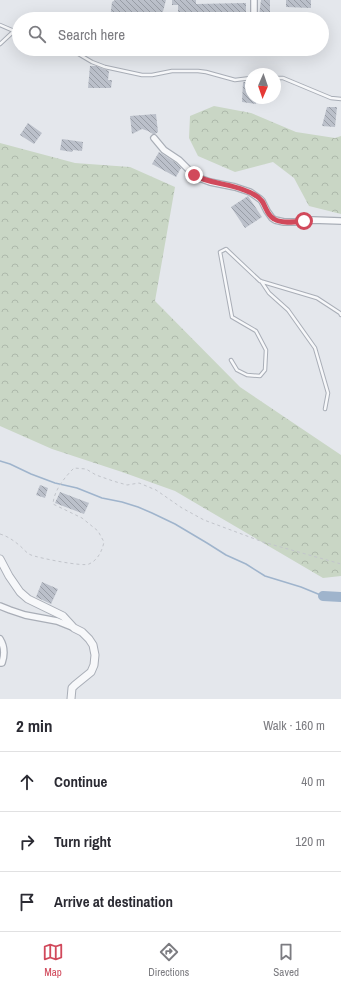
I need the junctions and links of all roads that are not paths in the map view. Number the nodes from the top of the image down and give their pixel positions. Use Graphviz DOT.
graph roads {
  1 [pos="254,0"];
  2 [pos="254,12"];
  3 [pos="0,25"];
  4 [pos="12,30"];
  5 [pos="12,33"];
  6 [pos="0,44"];
  7 [pos="82,56"];
  8 [pos="281,78"];
  9 [pos="245,79"];
  10 [pos="341,99"];
  11 [pos="154,138"];
  12 [pos="341,221"];
  13 [pos="260,280"];
  14 [pos="341,315"];
  15 [pos="231,360"];
  16 [pos="325,409"];
  17 [pos="0,559"];
  18 [pos="0,606"];
  19 [pos="74,628"];
  20 [pos="0,639"];
  21 [pos="0,663"];
  22 [pos="71,699"];
  1 -- 2 [label="street"];
  3 -- 4 [label="lane"];
  5 -- 6 [label="lane"];
  7 -- 9 [label="lane"];
  8 -- 10 [label="lane"];
  11 -- 12 [label="street"];
  13 -- 14 [label="lane"];
  13 -- 15 [label="lane"];
  13 -- 16 [label="lane"];
  17 -- 19 [label="street"];
  18 -- 19 [label="street"];
  19 -- 22 [label="street"];
  20 -- 21 [label="street"];
}
